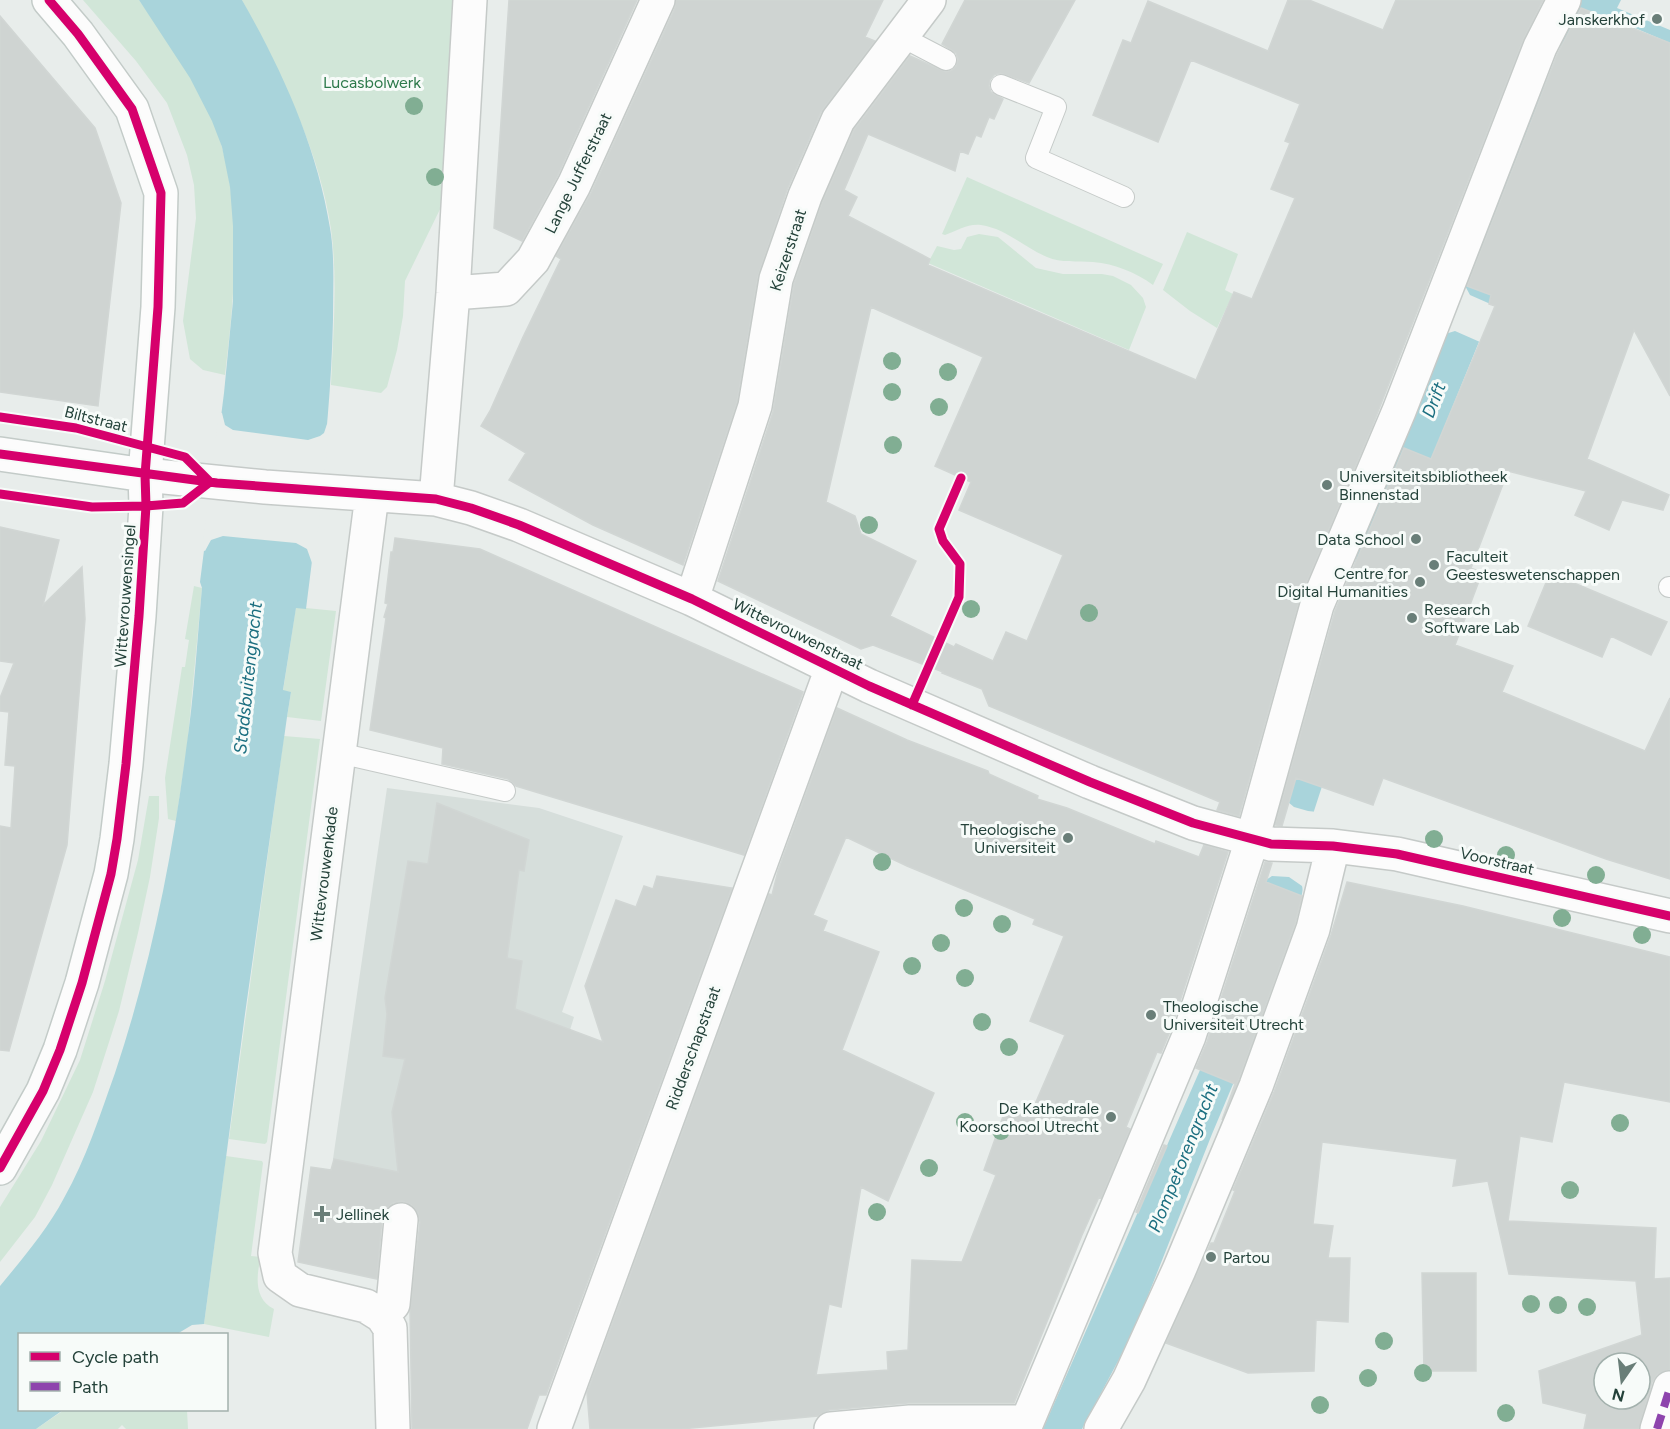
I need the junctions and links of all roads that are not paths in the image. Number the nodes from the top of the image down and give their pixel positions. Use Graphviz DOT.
graph roads {
  1 [pos="49,0"];
  2 [pos="470,0"];
  3 [pos="658,0"];
  4 [pos="928,0"];
  5 [pos="1564,0"];
  6 [pos="900,36"];
  7 [pos="946,60"];
  8 [pos="1001,85"];
  9 [pos="1124,197"];
  10 [pos="453,293"];
  11 [pos="0,454"];
  12 [pos="146,475"];
  13 [pos="372,495"];
  14 [pos="436,499"];
  15 [pos="692,599"];
  16 [pos="832,668"];
  17 [pos="339,753"];
  18 [pos="505,790"];
  19 [pos="1262,842"];
  20 [pos="1325,846"];
  21 [pos="1670,916"];
  22 [pos="0,1168"];
  23 [pos="402,1221"];
  24 [pos="382,1316"];
  25 [pos="1670,1388"];
  26 [pos="1026,1426"];
  27 [pos="393,1429"];
  28 [pos="554,1429"];
  29 [pos="831,1429"];
  30 [pos="1101,1429"];
  31 [pos="1657,1429"];
  1 -- 12 [label="street, Wittevrouwensingel"];
  2 -- 10 [label="street"];
  3 -- 10 [label="street, Lange Jufferstraat"];
  4 -- 6 [label="street, Keizerstraat"];
  5 -- 19 [label="street"];
  6 -- 7 [label="lane"];
  6 -- 15 [label="street, Keizerstraat"];
  8 -- 9 [label="lane"];
  10 -- 14 [label="street"];
  11 -- 12 [label="street"];
  12 -- 13 [label="street, Wittevrouwenstraat"];
  12 -- 22 [label="street, Wittevrouwensingel"];
  13 -- 14 [label="street, Wittevrouwenstraat"];
  13 -- 17 [label="street, Wittevrouwenkade"];
  14 -- 15 [label="street, Wittevrouwenstraat"];
  15 -- 16 [label="street, Wittevrouwenstraat"];
  16 -- 19 [label="street, Wittevrouwenstraat"];
  16 -- 28 [label="street, Ridderschapstraat"];
  17 -- 18 [label="lane"];
  17 -- 24 [label="street, Wittevrouwenkade"];
  19 -- 20 [label="street, Wittevrouwenstraat"];
  19 -- 26 [label="street"];
  20 -- 21 [label="street, Voorstraat"];
  20 -- 30 [label="street"];
  23 -- 24 [label="street"];
  24 -- 27 [label="street"];
  25 -- 31 [label="street"];
  26 -- 29 [label="street"];
}
